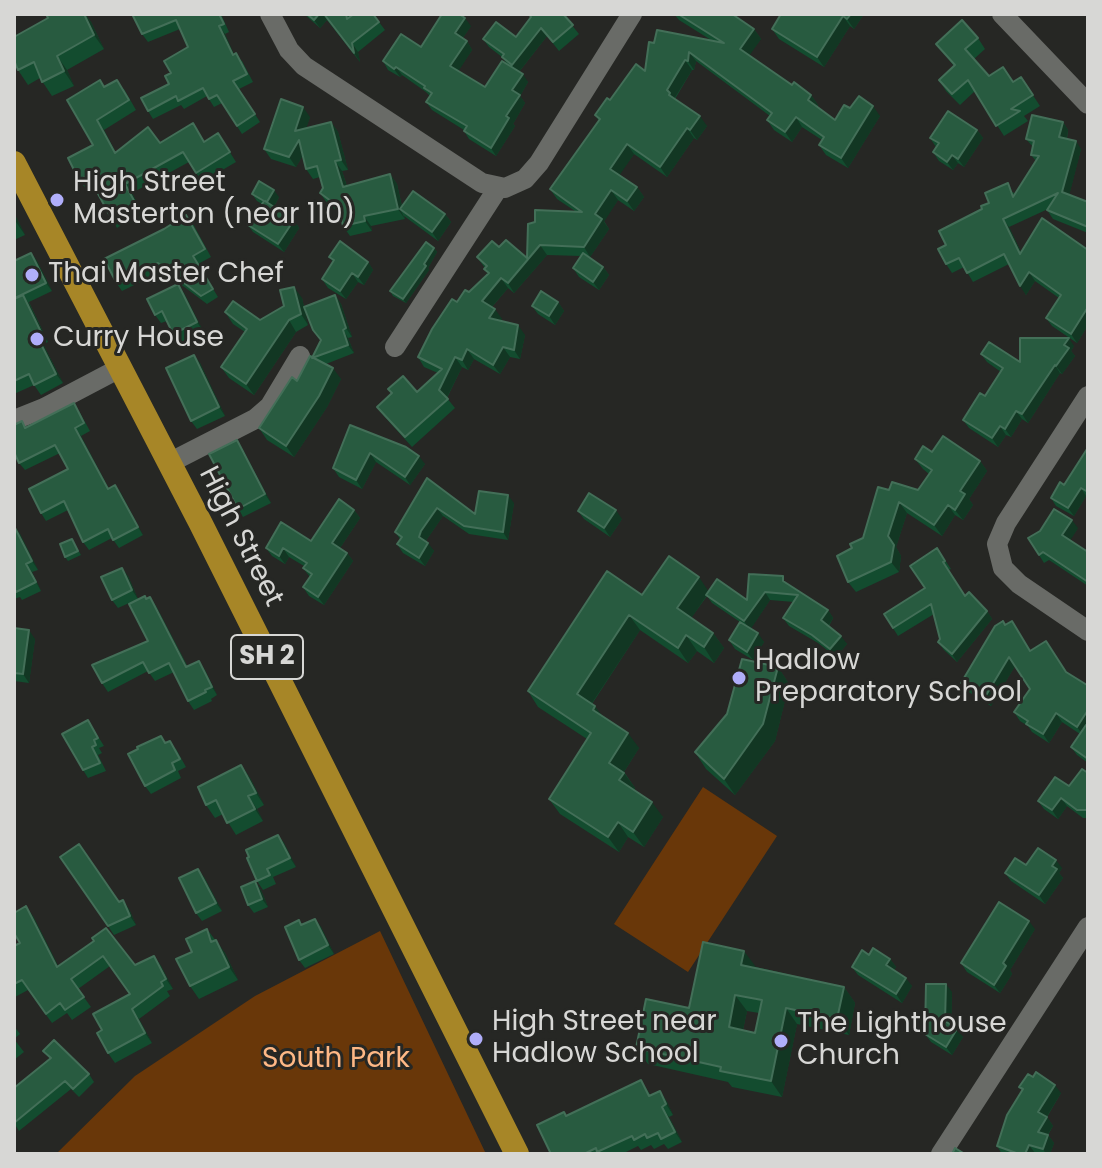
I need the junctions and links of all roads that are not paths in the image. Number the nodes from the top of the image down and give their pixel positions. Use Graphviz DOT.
graph roads {
  1 [pos="270,14"];
  2 [pos="632,14"];
  3 [pos="1002,14"];
  4 [pos="1088,104"];
  5 [pos="14,163"];
  6 [pos="498,188"];
  7 [pos="395,347"];
  8 [pos="300,356"];
  9 [pos="120,368"];
  10 [pos="1088,396"];
  11 [pos="14,420"];
  12 [pos="169,463"];
  13 [pos="1088,631"];
  14 [pos="1088,927"];
  15 [pos="517,1154"];
  16 [pos="941,1154"];
  1 -- 6 [label="street"];
  2 -- 6 [label="street"];
  3 -- 4 [label="street"];
  5 -- 9 [label="highway, High Street / SH 2"];
  6 -- 7 [label="street"];
  8 -- 12 [label="street"];
  9 -- 11 [label="street"];
  9 -- 12 [label="highway, High Street / SH 2"];
  10 -- 13 [label="street"];
  12 -- 15 [label="highway, High Street / SH 2"];
  14 -- 16 [label="street"];
}
